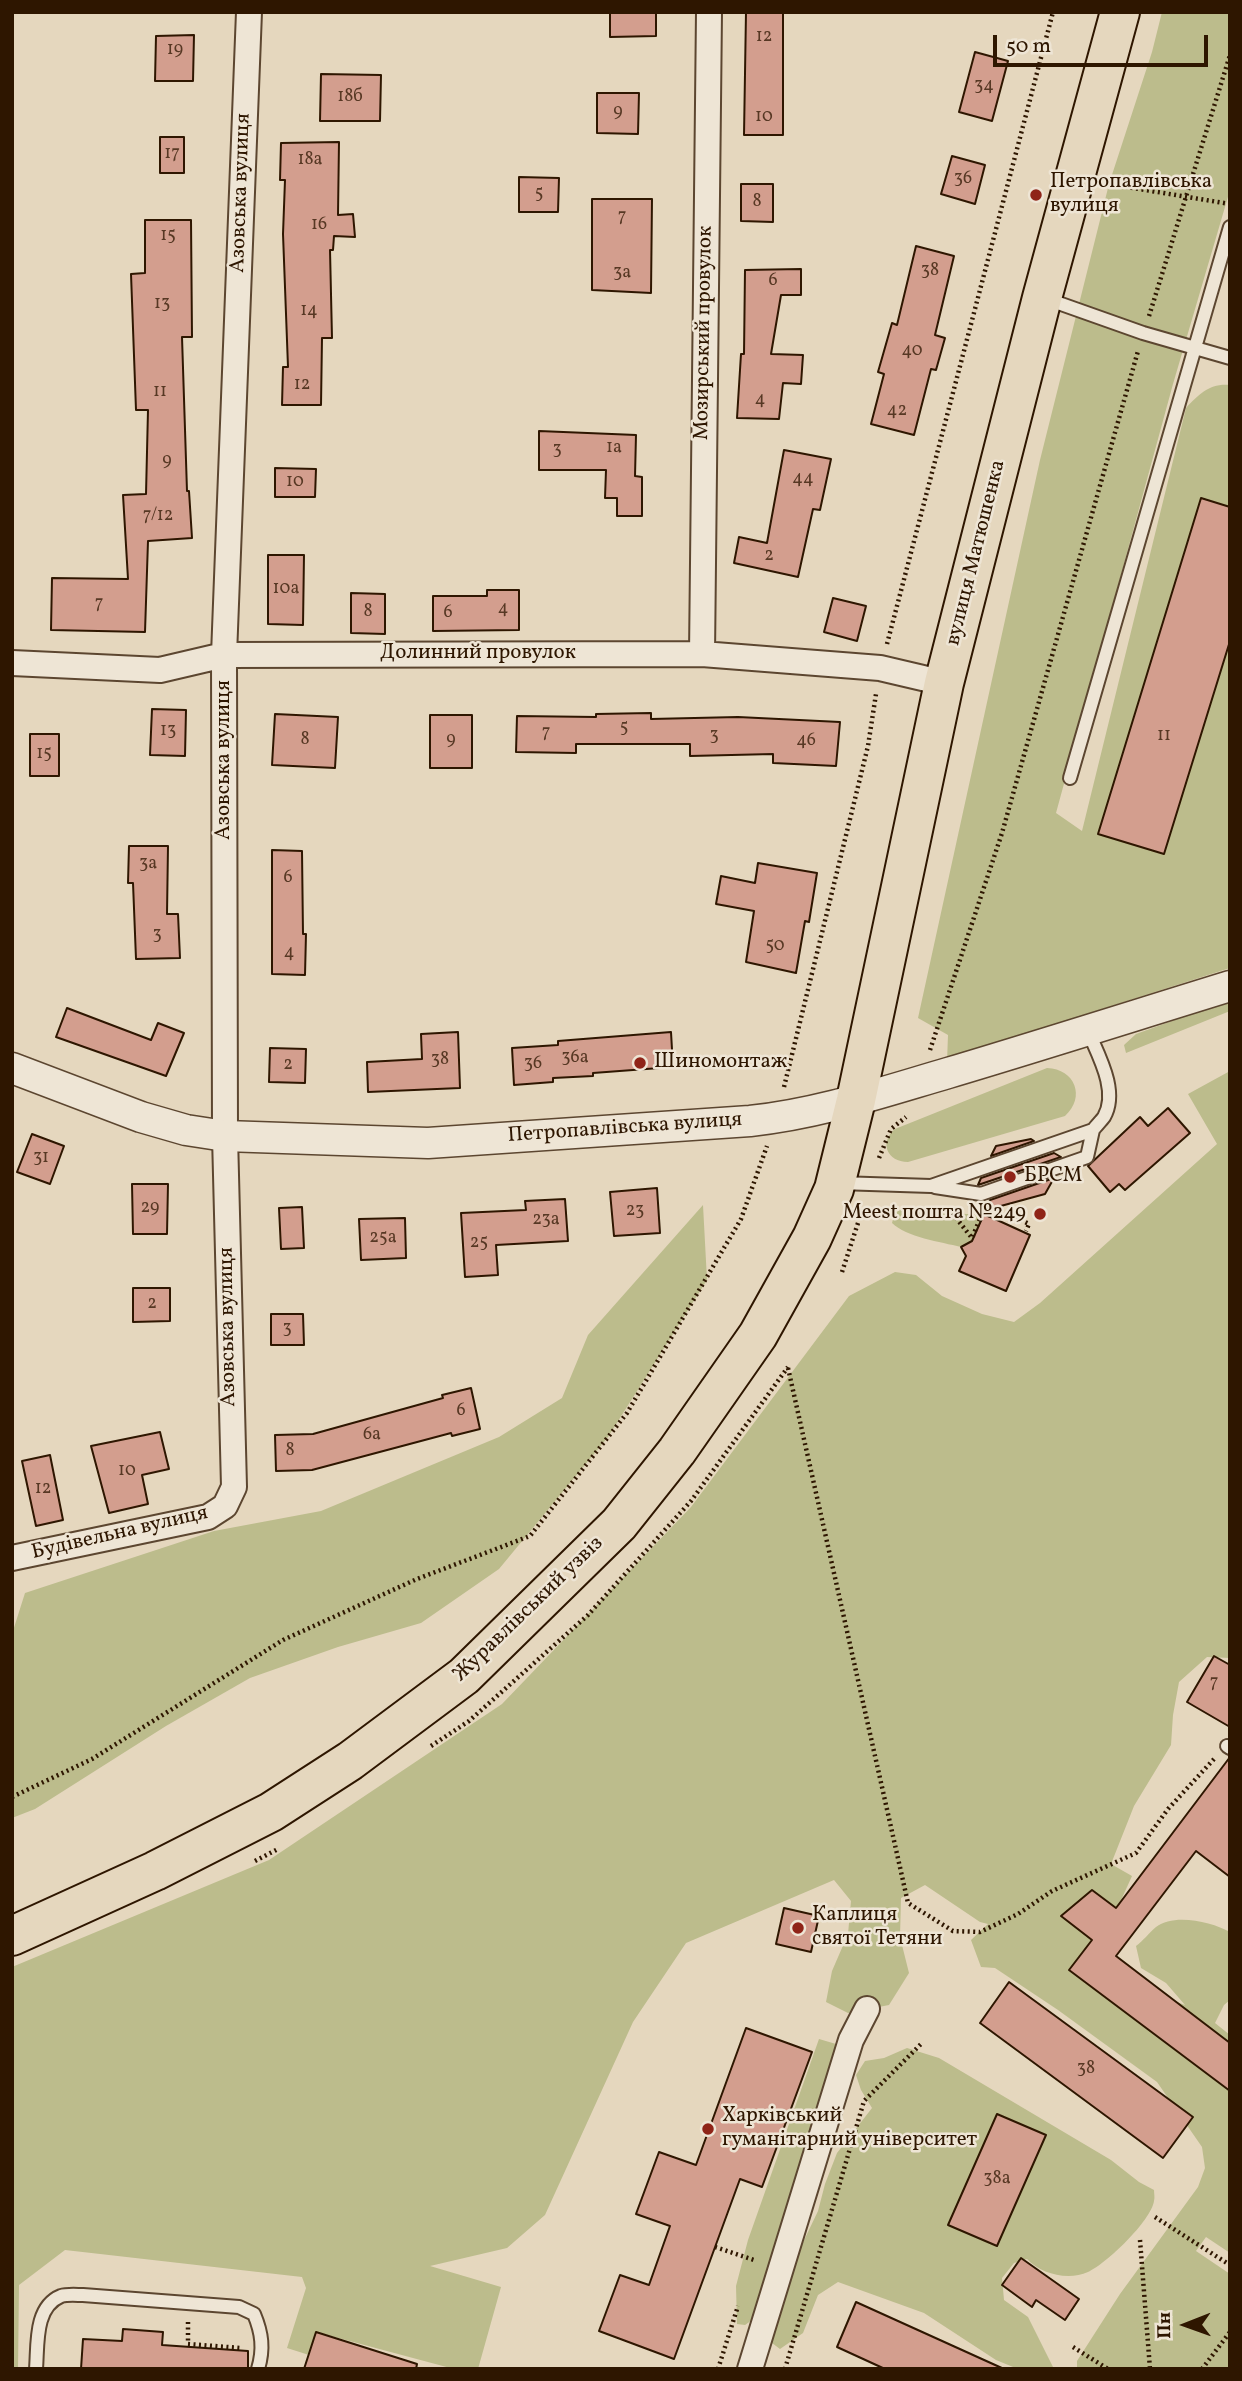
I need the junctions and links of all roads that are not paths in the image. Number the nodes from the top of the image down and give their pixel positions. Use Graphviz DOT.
graph roads {
  1 [pos="249,12"];
  2 [pos="709,12"];
  3 [pos="1120,12"];
  4 [pos="1230,228"];
  5 [pos="1042,298"];
  6 [pos="1194,346"];
  7 [pos="1230,358"];
  8 [pos="702,654"];
  9 [pos="225,655"];
  10 [pos="12,663"];
  11 [pos="944,683"];
  12 [pos="1070,778"];
  13 [pos="1230,985"];
  14 [pos="1088,1031"];
  15 [pos="12,1068"];
  16 [pos="856,1100"];
  17 [pos="1093,1130"];
  18 [pos="225,1136"];
  19 [pos="835,1183"];
  20 [pos="931,1186"];
  21 [pos="225,1506"];
  22 [pos="12,1558"];
  23 [pos="12,1936"];
  24 [pos="867,2009"];
  25 [pos="754,2367"];
  26 [pos="36,2369"];
  27 [pos="258,2369"];
  1 -- 9 [label="street, Азовська вулиця"];
  2 -- 8 [label="street, Мозирський провулок"];
  3 -- 5 [label="main road, вулиця Матюшенка"];
  4 -- 6 [label="lane"];
  5 -- 6 [label="lane"];
  5 -- 11 [label="main road, вулиця Матюшенка"];
  6 -- 7 [label="lane"];
  6 -- 12 [label="lane"];
  8 -- 9 [label="street, Долинний провулок"];
  8 -- 11 [label="street, Долинний провулок"];
  9 -- 10 [label="street, Долинний провулок"];
  9 -- 18 [label="street, Азовська вулиця"];
  11 -- 16 [label="main road, вулиця Матюшенка"];
  13 -- 14 [label="street, Петропавлівська вулиця"];
  14 -- 16 [label="street, Петропавлівська вулиця"];
  14 -- 17 [label="lane"];
  15 -- 18 [label="street, Петропавлівська вулиця"];
  16 -- 18 [label="street, Петропавлівська вулиця"];
  16 -- 19 [label="main road, Журавлівський узвіз"];
  17 -- 20 [label="lane"];
  17 -- 20 [label="lane"];
  18 -- 21 [label="street, Азовська вулиця"];
  19 -- 20 [label="lane"];
  19 -- 23 [label="main road, Журавлівський узвіз"];
  21 -- 22 [label="street, Будівельна вулиця"];
  24 -- 25 [label="street"];
  26 -- 27 [label="lane"];
}
